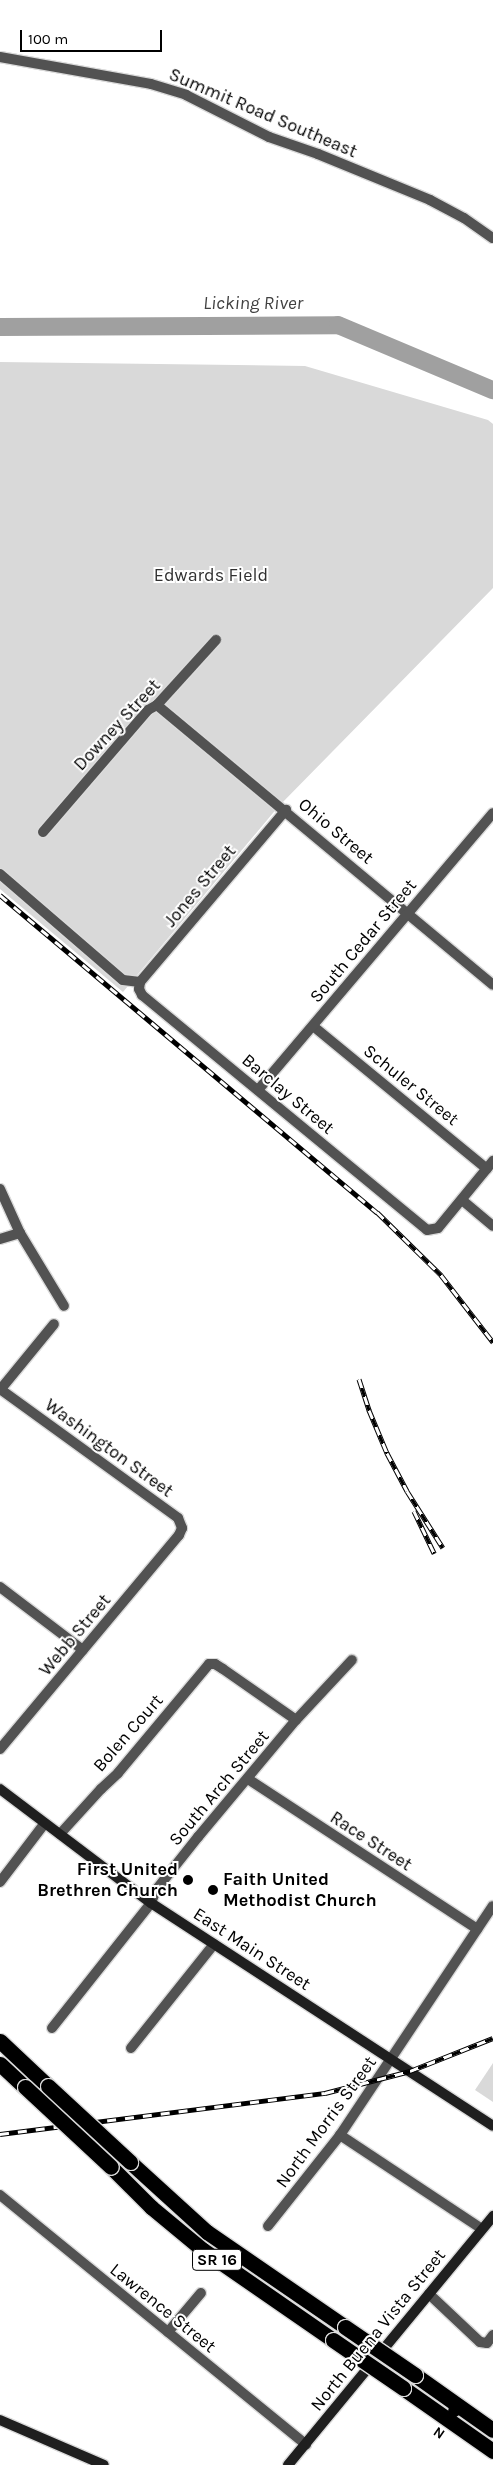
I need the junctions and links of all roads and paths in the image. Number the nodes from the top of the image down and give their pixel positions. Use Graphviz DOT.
graph roads {
  1 [pos="0,57"];
  2 [pos="493,238"];
  3 [pos="216,640"];
  4 [pos="157,705"];
  5 [pos="286,810"];
  6 [pos="493,813"];
  7 [pos="43,832"];
  8 [pos="0,874"];
  9 [pos="408,913"];
  10 [pos="140,982"];
  11 [pos="493,984"];
  12 [pos="313,1026"];
  13 [pos="258,1090"];
  14 [pos="490,1165"];
  15 [pos="0,1189"];
  16 [pos="462,1200"];
  17 [pos="493,1226"];
  18 [pos="20,1233"];
  19 [pos="0,1239"];
  20 [pos="64,1306"];
  21 [pos="54,1324"];
  22 [pos="0,1389"];
  23 [pos="174,1541"];
  24 [pos="0,1587"];
  25 [pos="83,1650"];
  26 [pos="352,1660"];
  27 [pos="296,1720"];
  28 [pos="0,1750"];
  29 [pos="248,1779"];
  30 [pos="0,1790"];
  31 [pos="45,1823"];
  32 [pos="60,1834"];
  33 [pos="0,1882"];
  34 [pos="151,1903"];
  35 [pos="493,1906"];
  36 [pos="477,1929"];
  37 [pos="214,1944"];
  38 [pos="52,2028"];
  39 [pos="0,2041"];
  40 [pos="131,2048"];
  41 [pos="390,2059"];
  42 [pos="0,2064"];
  43 [pos="493,2126"];
  44 [pos="340,2135"];
  45 [pos="0,2195"];
  46 [pos="493,2216"];
  47 [pos="268,2226"];
  48 [pos="482,2229"];
  49 [pos="201,2293"];
  50 [pos="429,2294"];
  51 [pos="168,2332"];
  52 [pos="493,2335"];
  53 [pos="0,2420"];
  54 [pos="493,2430"];
  55 [pos="306,2445"];
  56 [pos="493,2451"];
  57 [pos="104,2465"];
  58 [pos="288,2465"];
  1 -- 2 [label="street, Summit Road Southeast"];
  3 -- 4 [label="street, Downey Street"];
  4 -- 5 [label="street, Ohio Street"];
  4 -- 7 [label="street, Downey Street"];
  5 -- 9 [label="street, Ohio Street"];
  5 -- 10 [label="street, Jones Street"];
  6 -- 9 [label="street, South Cedar Street"];
  8 -- 10 [label="street"];
  9 -- 11 [label="street, Ohio Street"];
  9 -- 12 [label="street, South Cedar Street"];
  10 -- 13 [label="street, Barclay Street"];
  12 -- 13 [label="street, South Cedar Street"];
  12 -- 14 [label="street, Schuler Street"];
  13 -- 16 [label="street, Barclay Street"];
  14 -- 16 [label="street"];
  15 -- 18 [label="street"];
  16 -- 17 [label="street"];
  18 -- 19 [label="street"];
  18 -- 20 [label="street"];
  21 -- 22 [label="street"];
  22 -- 23 [label="street, Washington Street"];
  23 -- 25 [label="street, Webb Street"];
  24 -- 25 [label="street"];
  25 -- 28 [label="street, Webb Street"];
  26 -- 27 [label="street, South Arch Street"];
  27 -- 29 [label="street, South Arch Street"];
  27 -- 32 [label="street, Bolen Court"];
  29 -- 34 [label="street, South Arch Street"];
  29 -- 36 [label="street, Race Street"];
  30 -- 31 [label="main road, East Main Street"];
  31 -- 32 [label="main road, East Main Street"];
  31 -- 33 [label="street"];
  32 -- 34 [label="main road, East Main Street"];
  34 -- 37 [label="main road, East Main Street"];
  34 -- 38 [label="street, South Arch Street"];
  35 -- 36 [label="street, North Morris Street"];
  36 -- 41 [label="street, North Morris Street"];
  37 -- 40 [label="street"];
  37 -- 41 [label="main road, East Main Street"];
  39 -- 54 [label="highway, SR 16, bridge"];
  41 -- 43 [label="main road, East Main Street"];
  41 -- 44 [label="street, North Morris Street"];
  42 -- 56 [label="highway, SR 16, bridge"];
  44 -- 47 [label="street, North Morris Street"];
  44 -- 48 [label="street"];
  45 -- 51 [label="street, Lawrence Street"];
  46 -- 48 [label="main road, North Buena Vista Street"];
  48 -- 50 [label="main road, North Buena Vista Street"];
  49 -- 51 [label="street"];
  50 -- 52 [label="street"];
  50 -- 55 [label="main road, North Buena Vista Street"];
  51 -- 55 [label="street, Lawrence Street"];
  53 -- 57 [label="main road"];
  55 -- 58 [label="main road, North Buena Vista Street"];
}
